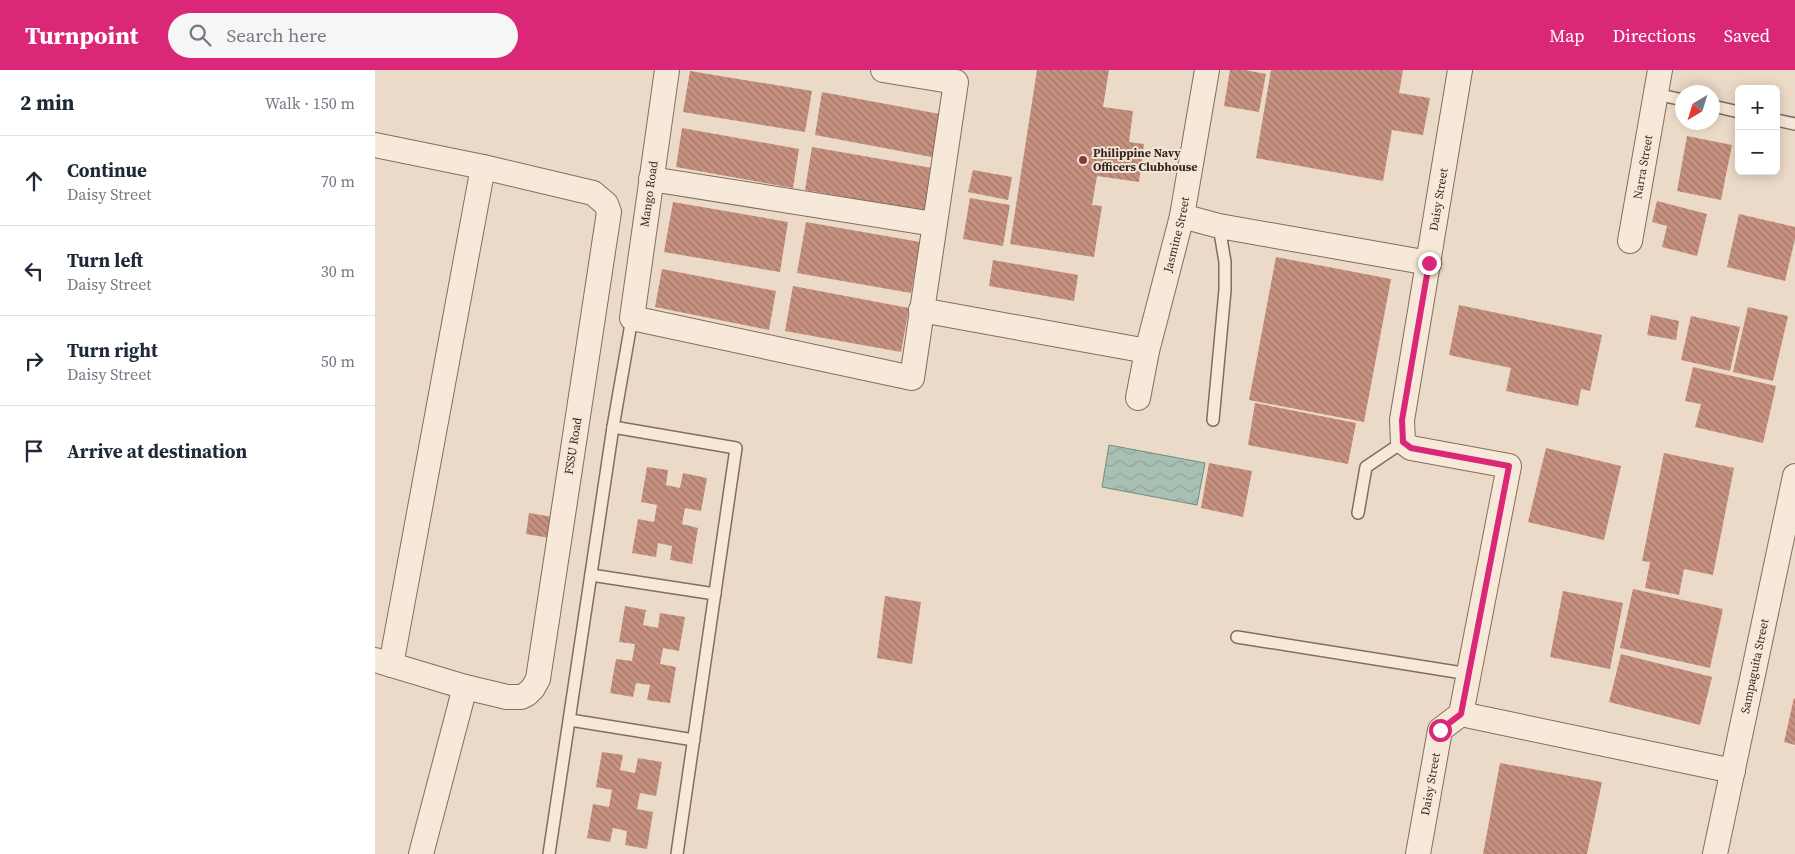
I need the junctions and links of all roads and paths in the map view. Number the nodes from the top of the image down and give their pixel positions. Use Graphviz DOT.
graph roads {
  1 [pos="667,70"];
  2 [pos="883,70"];
  3 [pos="1207,70"];
  4 [pos="1460,70"];
  5 [pos="1660,70"];
  6 [pos="1655,94"];
  7 [pos="1675,98"];
  8 [pos="1720,108"];
  9 [pos="1735,111"];
  10 [pos="1780,121"];
  11 [pos="1795,124"];
  12 [pos="375,145"];
  13 [pos="483,167"];
  14 [pos="651,179"];
  15 [pos="1182,216"];
  16 [pos="934,224"];
  17 [pos="1219,226"];
  18 [pos="1630,242"];
  19 [pos="1429,263"];
  20 [pos="921,310"];
  21 [pos="632,318"];
  22 [pos="1147,351"];
  23 [pos="1138,398"];
  24 [pos="1213,420"];
  25 [pos="613,427"];
  26 [pos="1403,442"];
  27 [pos="1795,476"];
  28 [pos="1358,513"];
  29 [pos="591,575"];
  30 [pos="715,594"];
  31 [pos="1237,637"];
  32 [pos="383,662"];
  33 [pos="1469,674"];
  34 [pos="465,687"];
  35 [pos="1461,714"];
  36 [pos="571,720"];
  37 [pos="693,740"];
  38 [pos="1733,771"];
  39 [pos="421,854"];
  40 [pos="549,854"];
  41 [pos="677,854"];
  42 [pos="1417,854"];
  43 [pos="1715,854"];
  1 -- 14 [label="street, Mango Road"];
  2 -- 16 [label="street"];
  3 -- 15 [label="street, Jasmine Street"];
  4 -- 19 [label="street, Daisy Street"];
  5 -- 6 [label="street, Narra Street"];
  6 -- 7 [label="lane"];
  6 -- 18 [label="street, Narra Street"];
  8 -- 9 [label="lane"];
  10 -- 11 [label="lane"];
  12 -- 13 [label="street"];
  13 -- 32 [label="street"];
  13 -- 34 [label="street, FSSU Road"];
  14 -- 16 [label="street"];
  14 -- 21 [label="street, Mango Road"];
  15 -- 17 [label="street"];
  15 -- 22 [label="street, Jasmine Street"];
  16 -- 20 [label="street"];
  17 -- 19 [label="street"];
  17 -- 24 [label="lane"];
  19 -- 26 [label="street, Daisy Street"];
  20 -- 21 [label="street"];
  20 -- 22 [label="street"];
  21 -- 25 [label="lane"];
  22 -- 23 [label="street, Jasmine Street"];
  25 -- 29 [label="lane"];
  25 -- 30 [label="lane"];
  26 -- 28 [label="lane"];
  26 -- 33 [label="street"];
  27 -- 38 [label="street, Sampaguita Street"];
  29 -- 30 [label="lane"];
  29 -- 36 [label="lane"];
  30 -- 37 [label="lane"];
  31 -- 33 [label="lane"];
  32 -- 34 [label="street"];
  33 -- 35 [label="street"];
  34 -- 39 [label="street"];
  35 -- 38 [label="street"];
  35 -- 42 [label="street, Daisy Street"];
  36 -- 37 [label="lane"];
  36 -- 40 [label="lane"];
  37 -- 41 [label="lane"];
  38 -- 43 [label="street, Sampaguita Street"];
}
